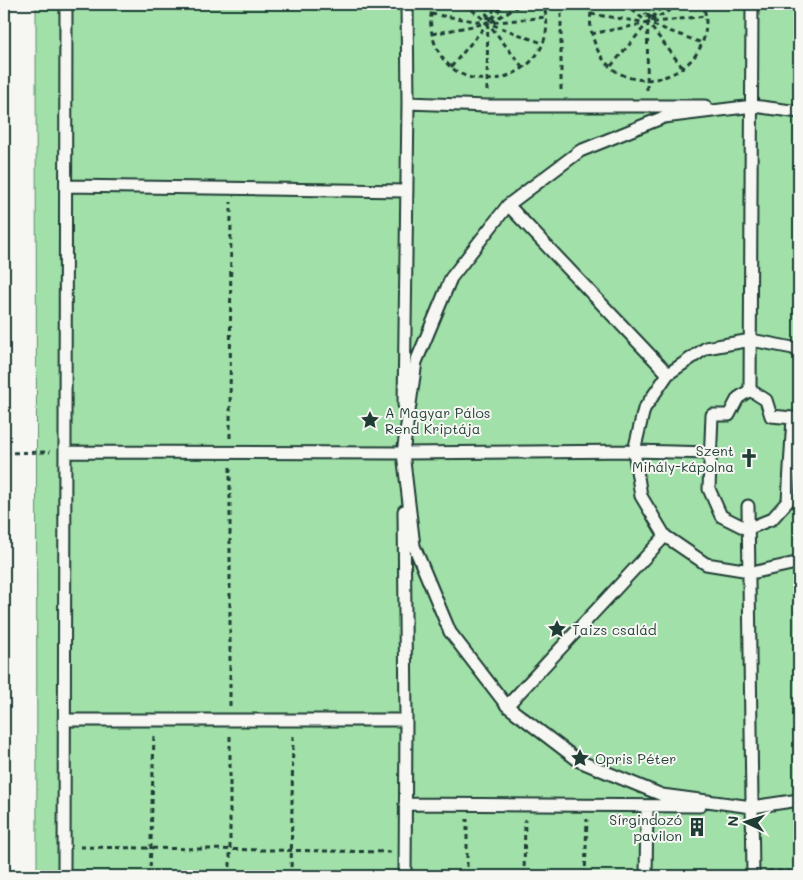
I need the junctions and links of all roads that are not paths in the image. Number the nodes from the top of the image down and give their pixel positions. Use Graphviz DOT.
graph roads {
  1 [pos="66,4"];
  2 [pos="407,4"];
  3 [pos="752,4"];
  4 [pos="408,103"];
  5 [pos="753,106"];
  6 [pos="799,106"];
  7 [pos="799,112"];
  8 [pos="66,186"];
  9 [pos="406,191"];
  10 [pos="508,205"];
  11 [pos="751,340"];
  12 [pos="799,352"];
  13 [pos="668,374"];
  14 [pos="750,390"];
  15 [pos="634,451"];
  16 [pos="66,452"];
  17 [pos="403,453"];
  18 [pos="710,453"];
  19 [pos="795,456"];
  20 [pos="748,506"];
  21 [pos="747,528"];
  22 [pos="665,536"];
  23 [pos="799,561"];
  24 [pos="748,571"];
  25 [pos="507,706"];
  26 [pos="64,720"];
  27 [pos="406,720"];
  28 [pos="799,800"];
  29 [pos="405,804"];
  30 [pos="799,805"];
  31 [pos="647,806"];
  32 [pos="752,807"];
  33 [pos="64,876"];
  34 [pos="405,876"];
  35 [pos="646,876"];
  36 [pos="753,876"];
  1 -- 8 [label="lane"];
  2 -- 4 [label="lane"];
  3 -- 5 [label="lane"];
  4 -- 5 [label="lane"];
  4 -- 9 [label="lane"];
  5 -- 6 [label="lane"];
  5 -- 7 [label="lane"];
  5 -- 10 [label="lane"];
  5 -- 11 [label="lane"];
  8 -- 9 [label="lane"];
  8 -- 16 [label="lane"];
  9 -- 17 [label="lane"];
  10 -- 13 [label="lane"];
  10 -- 17 [label="lane"];
  11 -- 12 [label="lane"];
  11 -- 13 [label="lane"];
  11 -- 14 [label="lane"];
  13 -- 15 [label="lane"];
  14 -- 18 [label="lane"];
  14 -- 19 [label="lane"];
  15 -- 17 [label="lane"];
  15 -- 18 [label="lane"];
  15 -- 22 [label="lane"];
  16 -- 17 [label="lane"];
  16 -- 26 [label="lane"];
  17 -- 25 [label="lane"];
  17 -- 27 [label="lane"];
  18 -- 21 [label="lane"];
  19 -- 21 [label="lane"];
  20 -- 21 [label="lane"];
  21 -- 24 [label="lane"];
  22 -- 24 [label="lane"];
  22 -- 25 [label="lane"];
  23 -- 24 [label="lane"];
  24 -- 32 [label="lane"];
  25 -- 32 [label="lane"];
  26 -- 27 [label="lane"];
  26 -- 33 [label="lane"];
  27 -- 29 [label="lane"];
  28 -- 32 [label="lane"];
  29 -- 31 [label="lane"];
  29 -- 34 [label="lane"];
  30 -- 32 [label="lane"];
  31 -- 32 [label="lane"];
  31 -- 35 [label="lane"];
  32 -- 36 [label="lane"];
}
